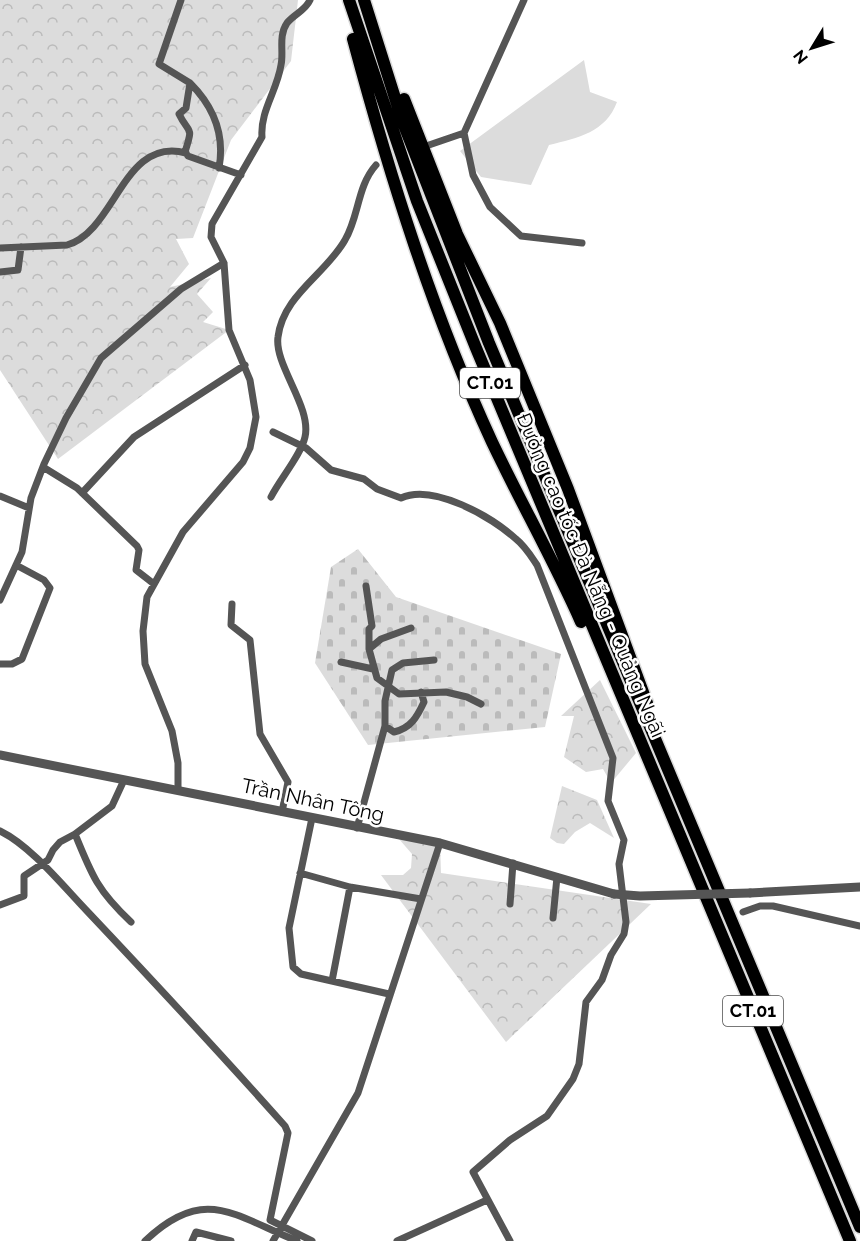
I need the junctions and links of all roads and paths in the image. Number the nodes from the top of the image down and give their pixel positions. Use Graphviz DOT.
graph roads {
  1 [pos="182,0"];
  2 [pos="310,0"];
  3 [pos="342,0"];
  4 [pos="349,0"];
  5 [pos="365,0"];
  6 [pos="524,0"];
  7 [pos="190,83"];
  8 [pos="464,134"];
  9 [pos="429,145"];
  10 [pos="186,153"];
  11 [pos="376,165"];
  12 [pos="219,168"];
  13 [pos="241,175"];
  14 [pos="582,243"];
  15 [pos="21,247"];
  16 [pos="0,248"];
  17 [pos="224,263"];
  18 [pos="0,272"];
  19 [pos="245,365"];
  20 [pos="273,432"];
  21 [pos="301,446"];
  22 [pos="42,467"];
  23 [pos="82,493"];
  24 [pos="0,496"];
  25 [pos="271,497"];
  26 [pos="29,508"];
  27 [pos="16,565"];
  28 [pos="154,584"];
  29 [pos="366,586"];
  30 [pos="0,600"];
  31 [pos="232,604"];
  32 [pos="411,628"];
  33 [pos="369,649"];
  34 [pos="434,660"];
  35 [pos="341,662"];
  36 [pos="0,664"];
  37 [pos="373,669"];
  38 [pos="389,687"];
  39 [pos="421,692"];
  40 [pos="481,704"];
  41 [pos="385,726"];
  42 [pos="661,748"];
  43 [pos="0,755"];
  44 [pos="646,762"];
  45 [pos="124,780"];
  46 [pos="178,790"];
  47 [pos="282,812"];
  48 [pos="312,818"];
  49 [pos="357,828"];
  50 [pos="0,831"];
  51 [pos="75,834"];
  52 [pos="440,843"];
  53 [pos="513,863"];
  54 [pos="41,865"];
  55 [pos="300,873"];
  56 [pos="557,877"];
  57 [pos="350,887"];
  58 [pos="860,887"];
  59 [pos="421,899"];
  60 [pos="510,904"];
  61 [pos="0,905"];
  62 [pos="743,912"];
  63 [pos="553,918"];
  64 [pos="131,922"];
  65 [pos="860,926"];
  66 [pos="332,981"];
  67 [pos="390,994"];
  68 [pos="487,1200"];
  69 [pos="860,1227"];
  70 [pos="278,1230"];
  71 [pos="201,1233"];
  72 [pos="226,1240"];
  73 [pos="145,1241"];
  74 [pos="192,1241"];
  75 [pos="209,1241"];
  76 [pos="273,1241"];
  77 [pos="297,1241"];
  78 [pos="312,1241"];
  79 [pos="397,1241"];
  80 [pos="510,1241"];
  81 [pos="850,1241"];
  1 -- 7 [label="street"];
  2 -- 13 [label="street"];
  3 -- 44 [label="highway"];
  4 -- 44 [label="highway, Đường cao tốc Đà Nẵng - Quảng Ngãi / CT.01"];
  5 -- 42 [label="highway"];
  5 -- 42 [label="highway, Đường cao tốc Đà Nẵng - Quảng Ngãi / CT.01"];
  6 -- 8 [label="street"];
  7 -- 10 [label="street"];
  7 -- 12 [label="street"];
  8 -- 9 [label="street"];
  8 -- 14 [label="street"];
  10 -- 12 [label="street"];
  10 -- 15 [label="street"];
  11 -- 21 [label="street"];
  12 -- 13 [label="street"];
  13 -- 17 [label="street"];
  15 -- 16 [label="street"];
  15 -- 18 [label="street"];
  17 -- 19 [label="street"];
  17 -- 22 [label="street"];
  19 -- 23 [label="street"];
  19 -- 28 [label="street"];
  20 -- 21 [label="street"];
  21 -- 25 [label="street"];
  21 -- 68 [label="street"];
  22 -- 23 [label="street"];
  22 -- 26 [label="street"];
  23 -- 28 [label="street"];
  24 -- 26 [label="street"];
  26 -- 27 [label="street"];
  27 -- 30 [label="street"];
  27 -- 36 [label="street"];
  28 -- 46 [label="street"];
  29 -- 33 [label="street"];
  31 -- 47 [label="street"];
  32 -- 33 [label="street"];
  33 -- 37 [label="street"];
  34 -- 38 [label="street"];
  35 -- 37 [label="street"];
  37 -- 38 [label="street"];
  38 -- 39 [label="street"];
  38 -- 41 [label="street"];
  39 -- 40 [label="street"];
  39 -- 41 [label="street"];
  41 -- 49 [label="street"];
  42 -- 69 [label="highway, CT.01"];
  43 -- 45 [label="street, Trần Nhân Tông"];
  44 -- 81 [label="highway, CT.01"];
  45 -- 46 [label="street, Trần Nhân Tông"];
  45 -- 51 [label="street"];
  46 -- 47 [label="street, Trần Nhân Tông"];
  47 -- 48 [label="street, Trần Nhân Tông"];
  48 -- 49 [label="street, Trần Nhân Tông"];
  48 -- 55 [label="street"];
  49 -- 52 [label="street, Trần Nhân Tông"];
  50 -- 54 [label="street"];
  51 -- 54 [label="street"];
  51 -- 64 [label="street"];
  52 -- 53 [label="street, Trần Nhân Tông"];
  52 -- 59 [label="street"];
  53 -- 56 [label="street, Trần Nhân Tông"];
  53 -- 60 [label="street"];
  54 -- 61 [label="street"];
  54 -- 70 [label="street"];
  55 -- 57 [label="street"];
  55 -- 66 [label="street"];
  56 -- 58 [label="street, Trần Nhân Tông, bridge"];
  56 -- 63 [label="street"];
  57 -- 59 [label="street"];
  57 -- 66 [label="street"];
  59 -- 67 [label="street"];
  62 -- 65 [label="street"];
  66 -- 67 [label="street"];
  67 -- 70 [label="street"];
  68 -- 79 [label="street"];
  68 -- 80 [label="street"];
  70 -- 73 [label="street"];
  70 -- 76 [label="street"];
  70 -- 77 [label="street"];
  70 -- 78 [label="street"];
  71 -- 72 [label="street"];
  71 -- 74 [label="street"];
  71 -- 75 [label="street"];
}
